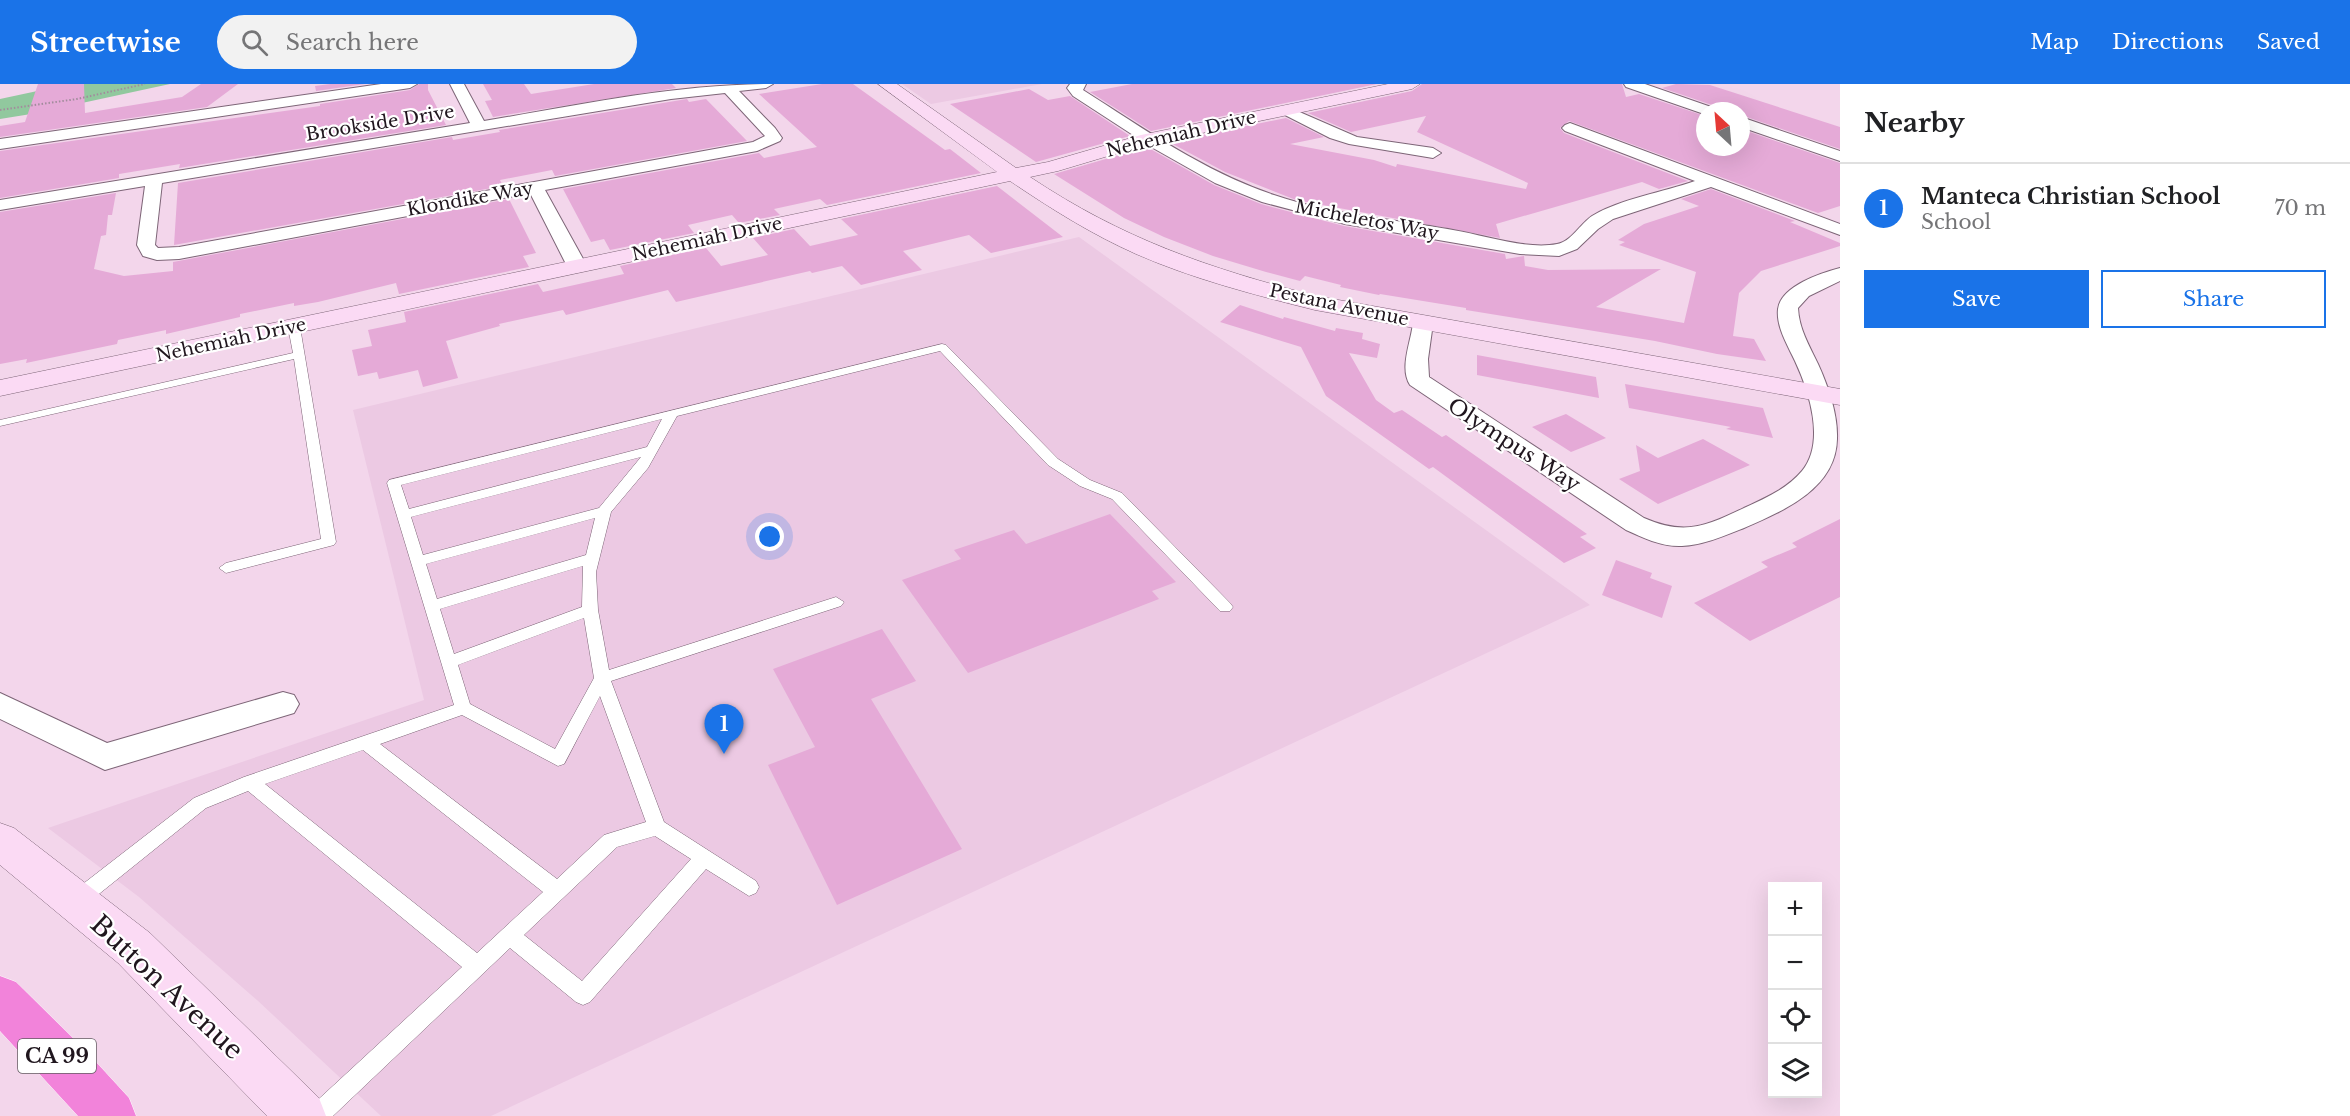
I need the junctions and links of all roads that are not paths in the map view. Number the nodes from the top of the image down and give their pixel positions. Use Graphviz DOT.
graph roads {
  1 [pos="410,84"];
  2 [pos="457,84"];
  3 [pos="766,84"];
  4 [pos="886,84"];
  5 [pos="1079,84"];
  6 [pos="1412,84"];
  7 [pos="1631,84"];
  8 [pos="273,86"];
  9 [pos="728,88"];
  10 [pos="276,104"];
  11 [pos="1696,106"];
  12 [pos="1288,111"];
  13 [pos="1750,125"];
  14 [pos="479,126"];
  15 [pos="1570,128"];
  16 [pos="1151,138"];
  17 [pos="0,144"];
  18 [pos="1433,153"];
  19 [pos="1840,156"];
  20 [pos="1015,174"];
  21 [pos="154,180"];
  22 [pos="1713,181"];
  23 [pos="535,187"];
  24 [pos="0,205"];
  25 [pos="1840,230"];
  26 [pos="577,266"];
  27 [pos="1840,274"];
  28 [pos="1423,323"];
  29 [pos="294,327"];
  30 [pos="298,355"];
  31 [pos="0,388"];
  32 [pos="1830,395"];
  33 [pos="672,413"];
  34 [pos="1,423"];
  35 [pos="651,450"];
  36 [pos="604,511"];
  37 [pos="404,515"];
  38 [pos="592,558"];
  39 [pos="418,561"];
  40 [pos="226,568"];
  41 [pos="836,602"];
  42 [pos="432,606"];
  43 [pos="1226,607"];
  44 [pos="590,610"];
  45 [pos="449,662"];
  46 [pos="602,678"];
  47 [pos="284,704"];
  48 [pos="0,705"];
  49 [pos="463,708"];
  50 [pos="365,742"];
  51 [pos="249,782"];
  52 [pos="657,827"];
  53 [pos="0,841"];
  54 [pos="704,858"];
  55 [pos="749,887"];
  56 [pos="557,891"];
  57 [pos="75,901"];
  58 [pos="510,936"];
  59 [pos="477,966"];
  60 [pos="0,998"];
  61 [pos="111,1116"];
  62 [pos="301,1116"];
  63 [pos="317,1116"];
  1 -- 10 [label="street"];
  2 -- 14 [label="street"];
  3 -- 9 [label="street, Brookside Drive"];
  4 -- 20 [label="street, Pestana Avenue"];
  5 -- 16 [label="street, Micheletos Way"];
  6 -- 12 [label="street, Nehemiah Drive"];
  7 -- 11 [label="street"];
  8 -- 10 [label="street"];
  9 -- 14 [label="street, Brookside Drive"];
  9 -- 23 [label="street, Klondike Way"];
  10 -- 17 [label="street"];
  12 -- 16 [label="street, Nehemiah Drive"];
  12 -- 18 [label="street"];
  13 -- 19 [label="street"];
  14 -- 21 [label="street, Brookside Drive"];
  15 -- 22 [label="street"];
  16 -- 20 [label="street, Nehemiah Drive"];
  16 -- 22 [label="street, Micheletos Way"];
  20 -- 26 [label="street, Nehemiah Drive"];
  20 -- 28 [label="street, Pestana Avenue"];
  21 -- 23 [label="street, Klondike Way"];
  21 -- 24 [label="street, Brookside Drive"];
  22 -- 25 [label="street"];
  23 -- 26 [label="street"];
  26 -- 29 [label="street, Nehemiah Drive"];
  27 -- 32 [label="street"];
  28 -- 32 [label="street, Pestana Avenue"];
  28 -- 32 [label="street, Olympus Way"];
  29 -- 30 [label="lane"];
  29 -- 31 [label="street, Nehemiah Drive"];
  30 -- 34 [label="lane"];
  30 -- 40 [label="lane"];
  33 -- 35 [label="lane"];
  33 -- 37 [label="lane"];
  33 -- 43 [label="lane"];
  35 -- 36 [label="lane"];
  35 -- 37 [label="lane"];
  36 -- 38 [label="lane"];
  36 -- 39 [label="lane"];
  37 -- 39 [label="lane"];
  38 -- 42 [label="lane"];
  38 -- 44 [label="lane"];
  39 -- 42 [label="lane"];
  41 -- 46 [label="lane"];
  42 -- 45 [label="lane"];
  44 -- 45 [label="lane"];
  44 -- 46 [label="lane"];
  45 -- 49 [label="lane"];
  46 -- 49 [label="lane"];
  46 -- 52 [label="lane"];
  47 -- 48 [label="street"];
  49 -- 50 [label="lane"];
  50 -- 51 [label="lane"];
  50 -- 56 [label="lane"];
  51 -- 57 [label="lane"];
  51 -- 59 [label="lane"];
  52 -- 54 [label="lane"];
  52 -- 56 [label="lane"];
  53 -- 57 [label="street, Button Avenue"];
  54 -- 55 [label="lane"];
  54 -- 58 [label="lane"];
  56 -- 58 [label="lane"];
  57 -- 62 [label="street, Button Avenue"];
  58 -- 59 [label="lane"];
  59 -- 63 [label="lane"];
  60 -- 61 [label="highway, CA 99"];
}
